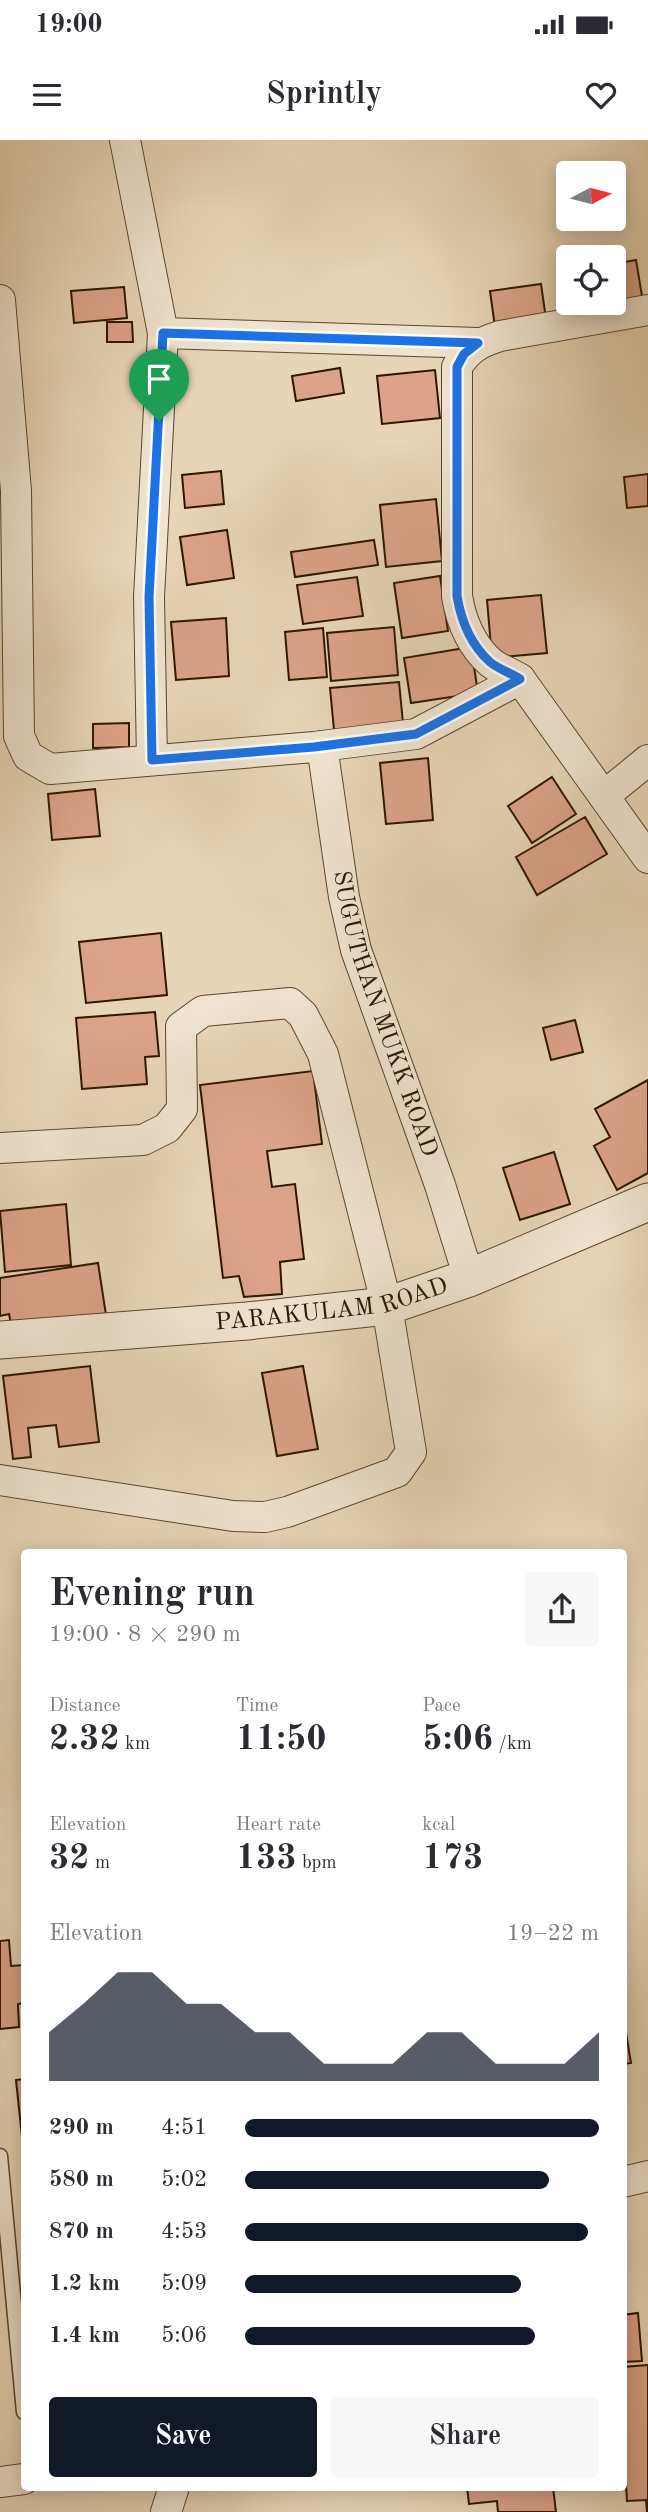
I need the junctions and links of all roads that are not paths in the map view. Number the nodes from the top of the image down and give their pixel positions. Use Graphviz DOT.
graph roads {
  1 [pos="125,140"];
  2 [pos="0,300"];
  3 [pos="648,310"];
  4 [pos="163,333"];
  5 [pos="478,343"];
  6 [pos="520,679"];
  7 [pos="322,746"];
  8 [pos="152,760"];
  9 [pos="648,760"];
  10 [pos="604,796"];
  11 [pos="648,858"];
  12 [pos="0,1148"];
  13 [pos="648,1202"];
  14 [pos="469,1278"];
  15 [pos="387,1306"];
  16 [pos="0,1340"];
  17 [pos="0,1479"];
  18 [pos="0,2156"];
  19 [pos="648,2176"];
  20 [pos="627,2181"];
  21 [pos="21,2380"];
  22 [pos="21,2480"];
  23 [pos="0,2483"];
  24 [pos="173,2491"];
  25 [pos="166,2512"];
  1 -- 4 [label="street"];
  2 -- 8 [label="street"];
  3 -- 5 [label="street"];
  4 -- 5 [label="street"];
  4 -- 8 [label="street"];
  5 -- 6 [label="street"];
  6 -- 7 [label="street"];
  6 -- 10 [label="street"];
  7 -- 8 [label="street"];
  7 -- 14 [label="street, SUGUTHAN MUKK ROAD"];
  9 -- 10 [label="street"];
  10 -- 11 [label="street"];
  12 -- 15 [label="street"];
  13 -- 14 [label="street, PARAKULAM ROAD"];
  14 -- 15 [label="street, PARAKULAM ROAD"];
  15 -- 16 [label="street, PARAKULAM ROAD"];
  15 -- 17 [label="street"];
  18 -- 21 [label="lane"];
  19 -- 20 [label="street"];
  22 -- 23 [label="street"];
  24 -- 25 [label="street"];
}
